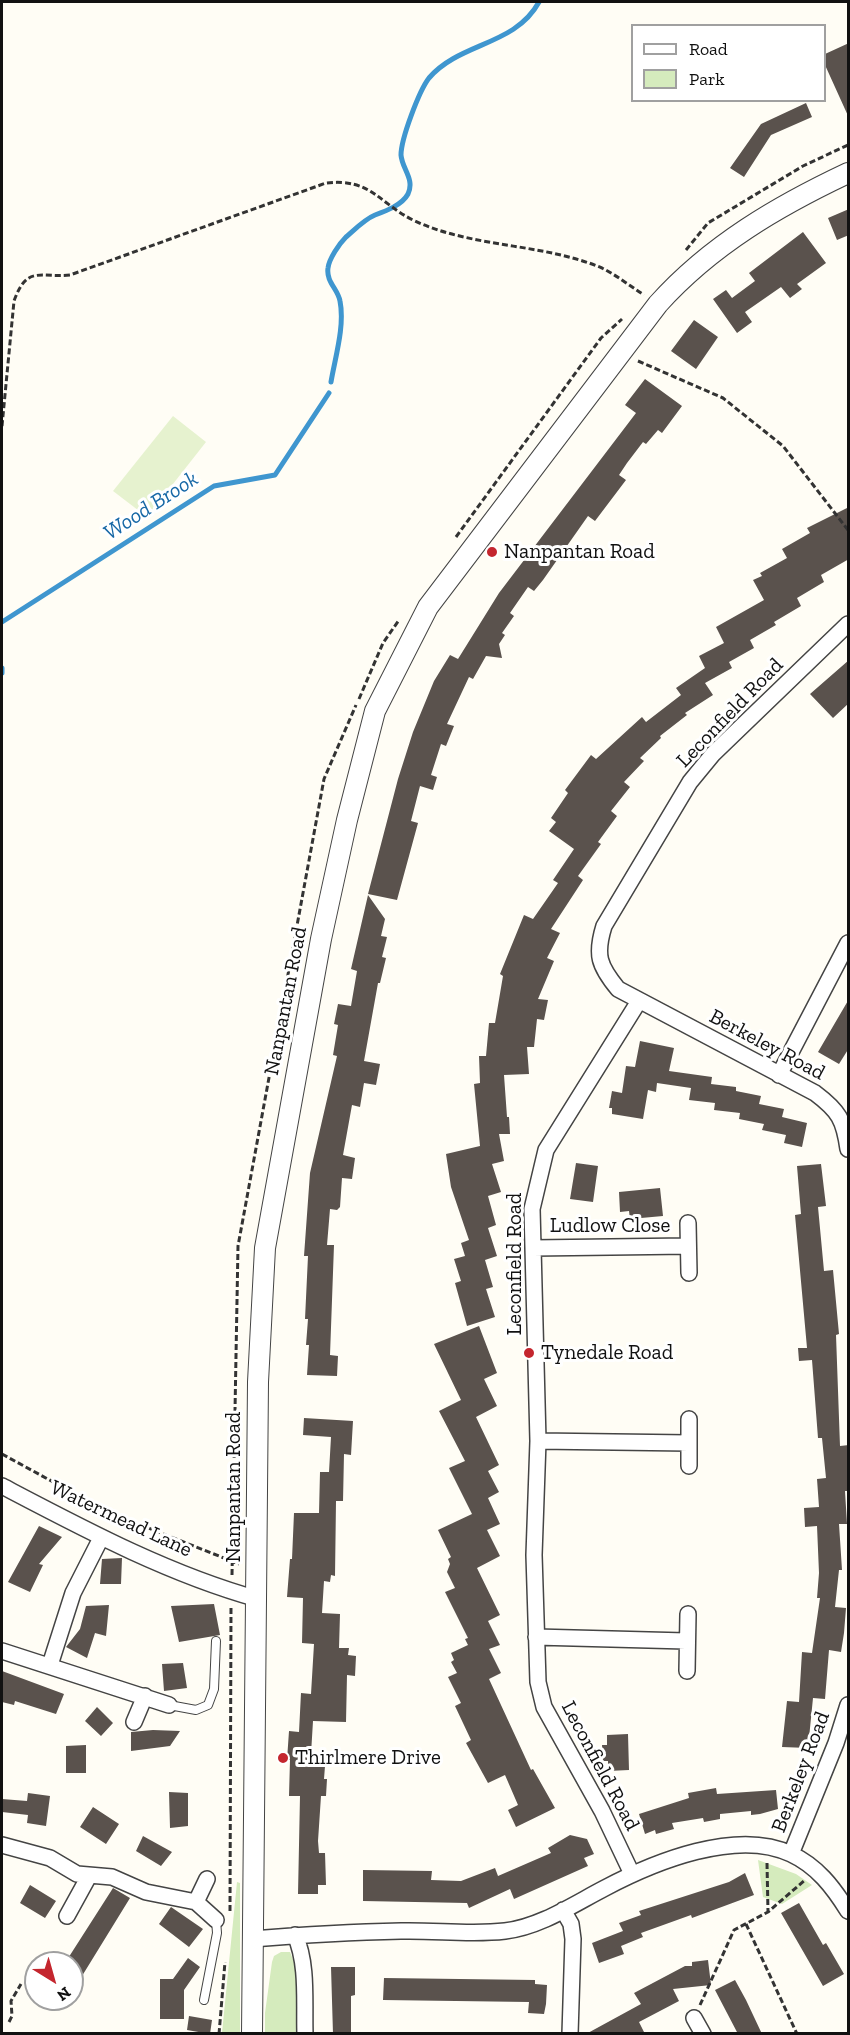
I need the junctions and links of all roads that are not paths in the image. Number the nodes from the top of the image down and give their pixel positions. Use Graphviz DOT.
graph roads {
  1 [pos="849,173"];
  2 [pos="849,624"];
  3 [pos="849,943"];
  4 [pos="639,1001"];
  5 [pos="779,1075"];
  6 [pos="849,1149"];
  7 [pos="688,1223"];
  8 [pos="688,1246"];
  9 [pos="533,1248"];
  10 [pos="689,1273"];
  11 [pos="689,1419"];
  12 [pos="538,1440"];
  13 [pos="688,1443"];
  14 [pos="689,1466"];
  15 [pos="2,1486"];
  16 [pos="101,1538"];
  17 [pos="258,1599"];
  18 [pos="688,1614"];
  19 [pos="536,1637"];
  20 [pos="216,1641"];
  21 [pos="686,1641"];
  22 [pos="2,1651"];
  23 [pos="50,1665"];
  24 [pos="687,1671"];
  25 [pos="146,1696"];
  26 [pos="849,1705"];
  27 [pos="169,1706"];
  28 [pos="134,1722"];
  29 [pos="2,1845"];
  30 [pos="791,1854"];
  31 [pos="632,1874"];
  32 [pos="89,1876"];
  33 [pos="207,1879"];
  34 [pos="196,1902"];
  35 [pos="563,1910"];
  36 [pos="849,1911"];
  37 [pos="67,1916"];
  38 [pos="223,1918"];
  39 [pos="295,1935"];
  40 [pos="252,1939"];
  41 [pos="204,2000"];
  42 [pos="694,2018"];
  43 [pos="702,2033"];
  44 [pos="252,2034"];
  45 [pos="304,2034"];
  46 [pos="570,2034"];
  1 -- 17 [label="street, Nanpantan Road"];
  2 -- 4 [label="street, Leconfield Road"];
  3 -- 5 [label="street"];
  4 -- 5 [label="street, Berkeley Road"];
  4 -- 9 [label="street, Leconfield Road"];
  5 -- 6 [label="street, Berkeley Road"];
  7 -- 8 [label="street, Ludlow Close"];
  8 -- 9 [label="street, Ludlow Close"];
  8 -- 10 [label="street, Ludlow Close"];
  9 -- 12 [label="street, Leconfield Road"];
  11 -- 13 [label="street"];
  12 -- 13 [label="street"];
  12 -- 19 [label="street, Leconfield Road"];
  13 -- 14 [label="street"];
  15 -- 16 [label="street, Watermead Lane"];
  16 -- 17 [label="street, Watermead Lane"];
  16 -- 23 [label="street"];
  17 -- 40 [label="street, Nanpantan Road"];
  18 -- 21 [label="street"];
  19 -- 21 [label="street"];
  19 -- 31 [label="street, Leconfield Road"];
  20 -- 27 [label="lane"];
  21 -- 24 [label="street"];
  22 -- 23 [label="street"];
  23 -- 25 [label="street"];
  25 -- 27 [label="street"];
  25 -- 28 [label="street"];
  26 -- 30 [label="street, Berkeley Road"];
  29 -- 32 [label="street"];
  30 -- 31 [label="street"];
  30 -- 36 [label="street"];
  31 -- 35 [label="street"];
  32 -- 34 [label="street"];
  32 -- 37 [label="street"];
  33 -- 34 [label="street"];
  34 -- 38 [label="street"];
  35 -- 39 [label="street"];
  35 -- 46 [label="street"];
  38 -- 41 [label="lane"];
  39 -- 40 [label="street"];
  39 -- 45 [label="street"];
  40 -- 44 [label="street, Nanpantan Road"];
  42 -- 43 [label="street"];
}
